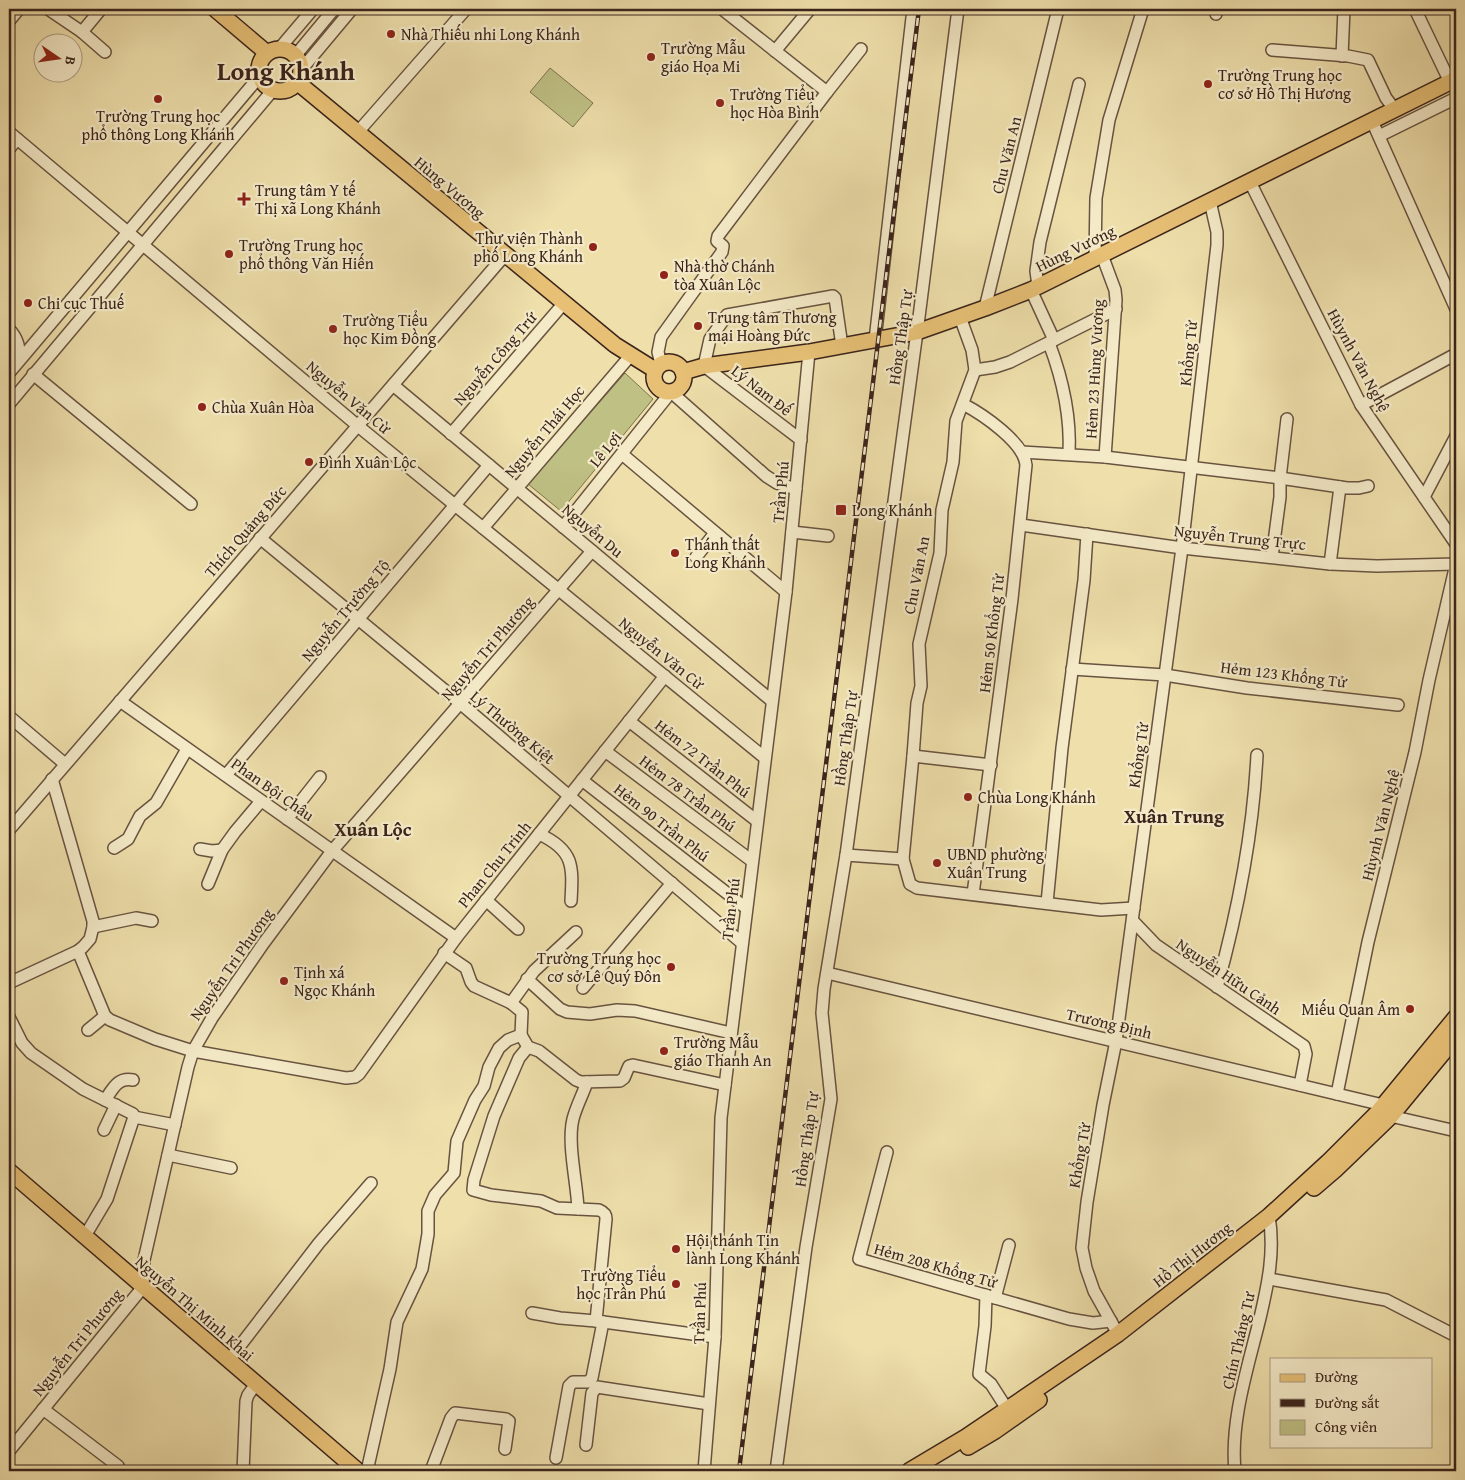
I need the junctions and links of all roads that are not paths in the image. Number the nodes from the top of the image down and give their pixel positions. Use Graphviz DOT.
graph roads {
  1 [pos="20,9"];
  2 [pos="48,9"];
  3 [pos="101,9"];
  4 [pos="313,9"];
  5 [pos="334,9"];
  6 [pos="352,9"];
  7 [pos="466,9"];
  8 [pos="810,9"];
  9 [pos="913,9"];
  10 [pos="958,9"];
  11 [pos="1058,9"];
  12 [pos="1143,9"];
  13 [pos="1344,9"];
  14 [pos="1415,9"];
  15 [pos="218,10"];
  16 [pos="726,10"];
  17 [pos="9,21"];
  18 [pos="82,32"];
  19 [pos="861,49"];
  20 [pos="1272,50"];
  21 [pos="273,51"];
  22 [pos="775,51"];
  23 [pos="105,52"];
  24 [pos="1342,56"];
  25 [pos="297,69"];
  26 [pos="260,77"];
  27 [pos="1453,81"];
  28 [pos="1079,84"];
  29 [pos="273,90"];
  30 [pos="827,92"];
  31 [pos="1456,98"];
  32 [pos="1395,110"];
  33 [pos="1372,121"];
  34 [pos="357,132"];
  35 [pos="13,136"];
  36 [pos="1379,136"];
  37 [pos="9,149"];
  38 [pos="1250,182"];
  39 [pos="1210,201"];
  40 [pos="129,232"];
  41 [pos="143,244"];
  42 [pos="505,255"];
  43 [pos="1099,256"];
  44 [pos="1034,288"];
  45 [pos="1455,301"];
  46 [pos="564,303"];
  47 [pos="985,308"];
  48 [pos="1116,309"];
  49 [pos="960,317"];
  50 [pos="9,329"];
  51 [pos="917,332"];
  52 [pos="875,340"];
  53 [pos="1052,341"];
  54 [pos="842,346"];
  55 [pos="809,352"];
  56 [pos="1456,354"];
  57 [pos="631,355"];
  58 [pos="20,359"];
  59 [pos="704,366"];
  60 [pos="658,367"];
  61 [pos="975,370"];
  62 [pos="683,372"];
  63 [pos="9,373"];
  64 [pos="33,374"];
  65 [pos="392,385"];
  66 [pos="671,392"];
  67 [pos="9,404"];
  68 [pos="963,404"];
  69 [pos="1361,405"];
  70 [pos="1287,419"];
  71 [pos="358,426"];
  72 [pos="451,434"];
  73 [pos="1456,436"];
  74 [pos="801,440"];
  75 [pos="1022,452"];
  76 [pos="622,454"];
  77 [pos="1069,454"];
  78 [pos="1105,458"];
  79 [pos="489,465"];
  80 [pos="1192,467"];
  81 [pos="1280,478"];
  82 [pos="1368,486"];
  83 [pos="1340,487"];
  84 [pos="517,488"];
  85 [pos="796,489"];
  86 [pos="1424,497"];
  87 [pos="191,504"];
  88 [pos="455,505"];
  89 [pos="1021,525"];
  90 [pos="563,527"];
  91 [pos="483,528"];
  92 [pos="792,532"];
  93 [pos="715,533"];
  94 [pos="1087,534"];
  95 [pos="828,536"];
  96 [pos="260,538"];
  97 [pos="1456,544"];
  98 [pos="1182,548"];
  99 [pos="592,551"];
  100 [pos="696,556"];
  101 [pos="1272,557"];
  102 [pos="1330,564"];
  103 [pos="1456,564"];
  104 [pos="558,590"];
  105 [pos="786,592"];
  106 [pos="358,619"];
  107 [pos="1072,669"];
  108 [pos="1166,675"];
  109 [pos="665,676"];
  110 [pos="120,701"];
  111 [pos="772,701"];
  112 [pos="460,703"];
  113 [pos="1398,705"];
  114 [pos="629,721"];
  115 [pos="11,723"];
  116 [pos="187,749"];
  117 [pos="605,751"];
  118 [pos="1257,755"];
  119 [pos="913,756"];
  120 [pos="765,758"];
  121 [pos="65,764"];
  122 [pos="991,765"];
  123 [pos="226,775"];
  124 [pos="320,778"];
  125 [pos="52,779"];
  126 [pos="582,780"];
  127 [pos="569,796"];
  128 [pos="261,801"];
  129 [pos="287,819"];
  130 [pos="757,821"];
  131 [pos="9,830"];
  132 [pos="539,834"];
  133 [pos="114,848"];
  134 [pos="200,849"];
  135 [pos="222,850"];
  136 [pos="332,851"];
  137 [pos="846,856"];
  138 [pos="903,859"];
  139 [pos="752,861"];
  140 [pos="672,883"];
  141 [pos="208,884"];
  142 [pos="973,894"];
  143 [pos="486,900"];
  144 [pos="572,901"];
  145 [pos="1047,903"];
  146 [pos="746,908"];
  147 [pos="1134,908"];
  148 [pos="152,921"];
  149 [pos="1133,921"];
  150 [pos="93,927"];
  151 [pos="518,929"];
  152 [pos="576,932"];
  153 [pos="456,938"];
  154 [pos="742,942"];
  155 [pos="78,950"];
  156 [pos="444,953"];
  157 [pos="828,973"];
  158 [pos="527,979"];
  159 [pos="9,983"];
  160 [pos="1217,987"];
  161 [pos="584,988"];
  162 [pos="511,1003"];
  163 [pos="105,1016"];
  164 [pos="9,1017"];
  165 [pos="1456,1017"];
  166 [pos="88,1030"];
  167 [pos="521,1034"];
  168 [pos="731,1034"];
  169 [pos="1456,1037"];
  170 [pos="1116,1041"];
  171 [pos="528,1047"];
  172 [pos="193,1051"];
  173 [pos="133,1080"];
  174 [pos="587,1082"];
  175 [pos="725,1085"];
  176 [pos="1300,1085"];
  177 [pos="1337,1094"];
  178 [pos="105,1100"];
  179 [pos="116,1105"];
  180 [pos="1387,1111"];
  181 [pos="134,1116"];
  182 [pos="175,1125"];
  183 [pos="104,1130"];
  184 [pos="1456,1131"];
  185 [pos="887,1152"];
  186 [pos="168,1155"];
  187 [pos="231,1168"];
  188 [pos="9,1171"];
  189 [pos="454,1173"];
  190 [pos="474,1180"];
  191 [pos="371,1183"];
  192 [pos="578,1209"];
  193 [pos="1269,1221"];
  194 [pos="85,1236"];
  195 [pos="1009,1245"];
  196 [pos="1269,1278"];
  197 [pos="143,1287"];
  198 [pos="990,1297"];
  199 [pos="532,1313"];
  200 [pos="599,1322"];
  201 [pos="1115,1328"];
  202 [pos="1456,1336"];
  203 [pos="715,1337"];
  204 [pos="229,1360"];
  205 [pos="256,1384"];
  206 [pos="710,1404"];
  207 [pos="43,1409"];
  208 [pos="1007,1410"];
  209 [pos="9,1432"];
  210 [pos="17,1441"];
  211 [pos="586,1445"];
  212 [pos="505,1449"];
  213 [pos="9,1451"];
  214 [pos="556,1458"];
  215 [pos="118,1466"];
  216 [pos="243,1471"];
  217 [pos="358,1471"];
  218 [pos="367,1471"];
  219 [pos="431,1471"];
  220 [pos="704,1471"];
  221 [pos="776,1471"];
  222 [pos="909,1471"];
  223 [pos="929,1471"];
  224 [pos="1236,1471"];
  1 -- 17 [label="street"];
  2 -- 18 [label="street"];
  3 -- 18 [label="street"];
  4 -- 21 [label="street"];
  5 -- 25 [label="street"];
  6 -- 25 [label="street"];
  7 -- 34 [label="street"];
  8 -- 22 [label="street"];
  9 -- 52 [label="street"];
  10 -- 51 [label="street, Hồng Thập Tự"];
  11 -- 47 [label="street, Chu Văn An"];
  12 -- 43 [label="street, Hẻm 23 Hùng Vương"];
  13 -- 24 [label="street"];
  14 -- 27 [label="street"];
  15 -- 21 [label="main road"];
  16 -- 22 [label="street"];
  18 -- 23 [label="street"];
  19 -- 30 [label="street"];
  20 -- 24 [label="street"];
  21 -- 25 [label="main road"];
  21 -- 26 [label="main road"];
  22 -- 30 [label="street"];
  24 -- 32 [label="street"];
  25 -- 29 [label="main road"];
  25 -- 34 [label="main road, Hùng Vương"];
  26 -- 29 [label="main road"];
  26 -- 40 [label="street"];
  27 -- 32 [label="main road, Hùng Vương"];
  28 -- 44 [label="street"];
  29 -- 41 [label="street"];
  30 -- 60 [label="street"];
  31 -- 36 [label="street"];
  32 -- 33 [label="main road, Hùng Vương"];
  33 -- 36 [label="street"];
  33 -- 38 [label="main road, Hùng Vương"];
  34 -- 42 [label="main road, Hùng Vương"];
  35 -- 37 [label="street"];
  35 -- 40 [label="street, Nguyễn Văn Cừ"];
  36 -- 45 [label="street"];
  38 -- 39 [label="main road, Hùng Vương"];
  38 -- 69 [label="street, Hùynh Văn Nghệ"];
  39 -- 43 [label="main road, Hùng Vương"];
  39 -- 80 [label="street, Khổng Tử"];
  40 -- 41 [label="street, Nguyễn Văn Cừ"];
  40 -- 58 [label="street"];
  41 -- 64 [label="street"];
  41 -- 71 [label="street, Nguyễn Văn Cừ"];
  42 -- 46 [label="main road, Hùng Vương"];
  42 -- 65 [label="street, Thích Quảng Đức"];
  43 -- 44 [label="main road, Hùng Vương"];
  43 -- 48 [label="street, Hẻm 23 Hùng Vương"];
  44 -- 47 [label="main road, Hùng Vương"];
  44 -- 53 [label="street"];
  46 -- 57 [label="main road, Hùng Vương"];
  46 -- 72 [label="street, Nguyễn Công Trứ"];
  47 -- 49 [label="main road, Hùng Vương"];
  48 -- 53 [label="street"];
  48 -- 78 [label="street, Hẻm 23 Hùng Vương"];
  49 -- 51 [label="main road, Hùng Vương"];
  49 -- 61 [label="street"];
  50 -- 58 [label="street"];
  51 -- 52 [label="main road, Hùng Vương"];
  51 -- 137 [label="street, Hồng Thập Tự"];
  52 -- 54 [label="main road, Hùng Vương"];
  53 -- 61 [label="street"];
  53 -- 77 [label="street"];
  54 -- 55 [label="main road, Hùng Vương"];
  54 -- 59 [label="street"];
  55 -- 59 [label="main road, Hùng Vương"];
  55 -- 74 [label="street, Trần Phú"];
  56 -- 69 [label="street"];
  57 -- 60 [label="main road, Hùng Vương"];
  57 -- 84 [label="street, Nguyễn Thái Học"];
  58 -- 63 [label="street"];
  59 -- 62 [label="main road, Hùng Vương"];
  59 -- 74 [label="street, Lý Nam Đế"];
  60 -- 62 [label="main road"];
  60 -- 66 [label="main road"];
  61 -- 68 [label="street, Chu Văn An"];
  62 -- 66 [label="main road"];
  64 -- 67 [label="street"];
  64 -- 87 [label="street"];
  65 -- 71 [label="street, Thích Quảng Đức"];
  65 -- 72 [label="street, Nguyễn Du"];
  66 -- 76 [label="street, Lê Lợi"];
  66 -- 85 [label="street"];
  68 -- 75 [label="street"];
  68 -- 119 [label="street, Chu Văn An"];
  69 -- 86 [label="street, Hùynh Văn Nghệ"];
  70 -- 81 [label="street"];
  71 -- 88 [label="street, Nguyễn Văn Cừ"];
  71 -- 96 [label="street, Thích Quảng Đức"];
  72 -- 79 [label="street, Nguyễn Du"];
  73 -- 86 [label="street"];
  74 -- 85 [label="street, Trần Phú"];
  75 -- 77 [label="street"];
  75 -- 89 [label="street, Hẻm 50 Khổng Tử"];
  76 -- 90 [label="street, Lê Lợi"];
  76 -- 93 [label="street"];
  77 -- 78 [label="street"];
  78 -- 80 [label="street"];
  79 -- 84 [label="street, Nguyễn Du"];
  79 -- 88 [label="street, Nguyễn Trường Tộ"];
  80 -- 81 [label="street"];
  80 -- 98 [label="street, Khổng Tử"];
  81 -- 83 [label="street"];
  81 -- 101 [label="street"];
  82 -- 83 [label="street"];
  83 -- 102 [label="street"];
  84 -- 90 [label="street, Nguyễn Du"];
  84 -- 91 [label="street, Nguyễn Thái Học"];
  85 -- 92 [label="street, Trần Phú"];
  86 -- 97 [label="street, Hùynh Văn Nghệ"];
  88 -- 91 [label="street, Nguyễn Văn Cừ"];
  88 -- 106 [label="street, Nguyễn Trường Tộ"];
  89 -- 94 [label="street, Nguyễn Trung Trực"];
  89 -- 122 [label="street, Hẻm 50 Khổng Tử"];
  90 -- 99 [label="street, Nguyễn Du"];
  91 -- 104 [label="street, Nguyễn Văn Cừ"];
  92 -- 95 [label="street"];
  92 -- 105 [label="street, Trần Phú"];
  93 -- 100 [label="street"];
  93 -- 105 [label="street"];
  94 -- 98 [label="street, Nguyễn Trung Trực"];
  94 -- 107 [label="street"];
  96 -- 106 [label="street, Lý Thường Kiệt"];
  96 -- 110 [label="street, Thích Quảng Đức"];
  98 -- 101 [label="street, Nguyễn Trung Trực"];
  98 -- 108 [label="street, Khổng Tử"];
  99 -- 104 [label="street, Nguyễn Tri Phương"];
  99 -- 111 [label="street, Nguyễn Du"];
  101 -- 102 [label="street, Nguyễn Trung Trực"];
  102 -- 103 [label="street, Nguyễn Trung Trực"];
  103 -- 177 [label="street, Hùynh Văn Nghệ"];
  104 -- 109 [label="street, Nguyễn Văn Cừ"];
  104 -- 112 [label="street, Nguyễn Tri Phương"];
  105 -- 111 [label="street, Trần Phú"];
  106 -- 112 [label="street, Lý Thường Kiệt"];
  106 -- 123 [label="street, Nguyễn Trường Tộ"];
  107 -- 108 [label="street, Hẻm 123 Khổng Tử"];
  107 -- 145 [label="street"];
  108 -- 113 [label="street, Hẻm 123 Khổng Tử"];
  108 -- 147 [label="street, Khổng Tử"];
  109 -- 114 [label="street, Phan Chu Trinh"];
  109 -- 120 [label="street, Nguyễn Văn Cừ"];
  110 -- 116 [label="street, Phan Bội Châu"];
  110 -- 121 [label="street, Thích Quảng Đức"];
  111 -- 120 [label="street, Trần Phú"];
  112 -- 127 [label="street, Lý Thường Kiệt"];
  112 -- 136 [label="street, Nguyễn Tri Phương"];
  114 -- 117 [label="street, Phan Chu Trinh"];
  114 -- 130 [label="street, Hẻm 72 Trần Phú"];
  115 -- 121 [label="street"];
  116 -- 123 [label="street, Phan Bội Châu"];
  116 -- 133 [label="street"];
  117 -- 126 [label="street, Phan Chu Trinh"];
  117 -- 139 [label="street, Hẻm 78 Trần Phú"];
  118 -- 160 [label="street"];
  119 -- 122 [label="street"];
  119 -- 138 [label="street, Chu Văn An"];
  120 -- 130 [label="street, Trần Phú"];
  121 -- 125 [label="street, Thích Quảng Đức"];
  122 -- 142 [label="street, Hẻm 50 Khổng Tử"];
  123 -- 128 [label="street, Phan Bội Châu"];
  124 -- 129 [label="street"];
  125 -- 131 [label="street, Thích Quảng Đức"];
  125 -- 150 [label="street"];
  126 -- 127 [label="street, Phan Chu Trinh"];
  126 -- 146 [label="street, Hẻm 90 Trần Phú"];
  127 -- 132 [label="street, Phan Chu Trinh"];
  127 -- 140 [label="street, Lý Thường Kiệt"];
  128 -- 129 [label="street, Phan Bội Châu"];
  128 -- 135 [label="street"];
  129 -- 136 [label="street, Phan Bội Châu"];
  130 -- 139 [label="street, Trần Phú"];
  132 -- 143 [label="street, Phan Chu Trinh"];
  132 -- 144 [label="street"];
  134 -- 135 [label="street"];
  135 -- 141 [label="street"];
  136 -- 153 [label="street, Phan Bội Châu"];
  136 -- 172 [label="street, Nguyễn Tri Phương"];
  137 -- 138 [label="street"];
  137 -- 157 [label="street, Hồng Thập Tự"];
  138 -- 142 [label="street"];
  139 -- 146 [label="street, Trần Phú"];
  140 -- 154 [label="street, Lý Thường Kiệt"];
  140 -- 161 [label="street"];
  142 -- 145 [label="street"];
  143 -- 151 [label="street"];
  143 -- 153 [label="street, Phan Chu Trinh"];
  145 -- 147 [label="street"];
  146 -- 154 [label="street, Trần Phú"];
  147 -- 149 [label="street, Khổng Tử"];
  148 -- 150 [label="street"];
  149 -- 160 [label="street, Nguyễn Hữu Cảnh"];
  149 -- 170 [label="street, Khổng Tử"];
  150 -- 155 [label="street"];
  152 -- 158 [label="street"];
  153 -- 156 [label="street, Phan Chu Trinh"];
  154 -- 168 [label="street, Trần Phú"];
  155 -- 159 [label="street"];
  155 -- 163 [label="street"];
  156 -- 162 [label="street"];
  156 -- 172 [label="street, Phan Chu Trinh"];
  157 -- 170 [label="street, Trương Định"];
  157 -- 221 [label="street, Hồng Thập Tự"];
  158 -- 162 [label="street"];
  158 -- 168 [label="street"];
  160 -- 176 [label="street, Nguyễn Hữu Cảnh"];
  162 -- 167 [label="street"];
  163 -- 166 [label="street"];
  163 -- 172 [label="street"];
  164 -- 178 [label="street"];
  165 -- 180 [label="main road, Hồ Thị Hương"];
  167 -- 171 [label="street"];
  167 -- 189 [label="street"];
  168 -- 175 [label="street, Trần Phú"];
  169 -- 180 [label="main road, Hồ Thị Hương"];
  170 -- 176 [label="street, Trương Định"];
  170 -- 201 [label="street, Khổng Tử"];
  171 -- 174 [label="street"];
  171 -- 190 [label="street"];
  172 -- 182 [label="street, Nguyễn Tri Phương"];
  173 -- 178 [label="street"];
  174 -- 175 [label="street"];
  174 -- 192 [label="street"];
  175 -- 203 [label="street, Trần Phú"];
  176 -- 177 [label="street, Trương Định"];
  177 -- 180 [label="street, Trương Định"];
  178 -- 179 [label="street"];
  179 -- 181 [label="street"];
  179 -- 183 [label="street"];
  180 -- 184 [label="street, Trương Định"];
  180 -- 193 [label="main road, Hồ Thị Hương"];
  181 -- 182 [label="street"];
  181 -- 194 [label="street"];
  182 -- 186 [label="street, Nguyễn Tri Phương"];
  185 -- 198 [label="street, Hẻm 208 Khổng Tử"];
  186 -- 187 [label="street"];
  186 -- 197 [label="street, Nguyễn Tri Phương"];
  188 -- 194 [label="main road, Nguyễn Thị Minh Khai"];
  189 -- 190 [label="street"];
  189 -- 218 [label="street"];
  190 -- 192 [label="street"];
  191 -- 204 [label="street"];
  192 -- 200 [label="street"];
  193 -- 196 [label="street, Chín Tháng Tư"];
  193 -- 201 [label="main road, Hồ Thị Hương"];
  193 -- 223 [label="main road, Hồ Thị Hương"];
  194 -- 197 [label="main road, Nguyễn Thị Minh Khai"];
  195 -- 198 [label="street"];
  196 -- 202 [label="street"];
  196 -- 224 [label="street, Chín Tháng Tư"];
  197 -- 204 [label="main road, Nguyễn Thị Minh Khai"];
  197 -- 207 [label="street, Nguyễn Tri Phương"];
  198 -- 201 [label="street, Hẻm 208 Khổng Tử"];
  198 -- 208 [label="street"];
  199 -- 200 [label="street"];
  200 -- 203 [label="street"];
  200 -- 214 [label="street"];
  201 -- 208 [label="main road, Hồ Thị Hương"];
  203 -- 206 [label="street, Trần Phú"];
  204 -- 205 [label="main road, Nguyễn Thị Minh Khai"];
  205 -- 216 [label="street"];
  205 -- 217 [label="main road, Nguyễn Thị Minh Khai"];
  206 -- 211 [label="street"];
  206 -- 220 [label="street, Trần Phú"];
  207 -- 210 [label="street, Nguyễn Tri Phương"];
  207 -- 215 [label="street"];
  208 -- 222 [label="main road, Hồ Thị Hương"];
  209 -- 210 [label="street"];
  210 -- 213 [label="street, Nguyễn Tri Phương"];
  212 -- 219 [label="street"];
}
